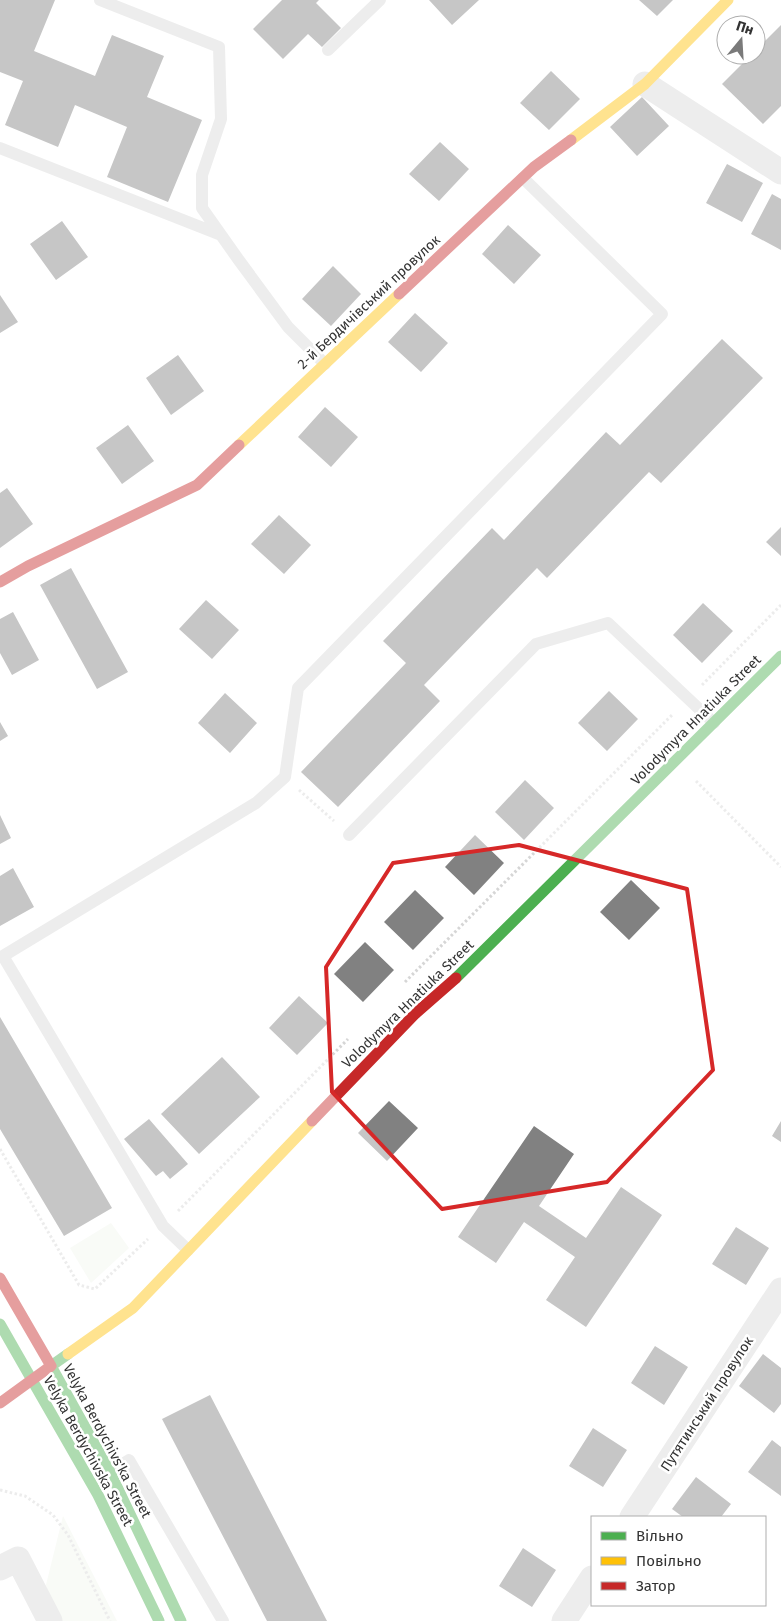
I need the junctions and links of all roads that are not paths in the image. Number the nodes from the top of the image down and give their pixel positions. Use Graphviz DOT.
graph roads {
  1 [pos="100,0"];
  2 [pos="380,0"];
  3 [pos="728,0"];
  4 [pos="328,50"];
  5 [pos="645,84"];
  6 [pos="0,148"];
  7 [pos="781,172"];
  8 [pos="523,178"];
  9 [pos="221,235"];
  10 [pos="325,364"];
  11 [pos="0,582"];
  12 [pos="781,656"];
  13 [pos="714,723"];
  14 [pos="349,835"];
  15 [pos="188,1250"];
  16 [pos="0,1278"];
  17 [pos="781,1290"];
  18 [pos="0,1324"];
  19 [pos="51,1366"];
  20 [pos="32,1380"];
  21 [pos="0,1403"];
  22 [pos="110,1472"];
  23 [pos="633,1516"];
  24 [pos="0,1568"];
  25 [pos="591,1580"];
  26 [pos="50,1621"];
  27 [pos="159,1621"];
  28 [pos="181,1621"];
  29 [pos="223,1621"];
  30 [pos="564,1621"];
  1 -- 9 [label="lane"];
  2 -- 4 [label="lane"];
  3 -- 5 [label="main road, 2-й Бердичівський провулок"];
  5 -- 7 [label="street"];
  5 -- 8 [label="main road, 2-й Бердичівський провулок"];
  6 -- 9 [label="lane"];
  8 -- 10 [label="main road, 2-й Бердичівський провулок"];
  8 -- 15 [label="lane"];
  9 -- 10 [label="lane"];
  10 -- 11 [label="main road, 2-й Бердичівський провулок"];
  12 -- 13 [label="main road, Volodymyra Hnatiuka Street"];
  13 -- 14 [label="lane"];
  13 -- 15 [label="main road, Volodymyra Hnatiuka Street"];
  15 -- 19 [label="main road, Volodymyra Hnatiuka Street"];
  16 -- 19 [label="main road, Velyka Berdychivs'ka Street"];
  17 -- 23 [label="street, Путятинський провулок"];
  18 -- 20 [label="main road, Velyka Berdychivska Street"];
  19 -- 20 [label="main road, Volodymyra Hnatiuka Street"];
  19 -- 22 [label="main road, Velyka Berdychivs'ka Street"];
  20 -- 21 [label="main road, Volodymyra Hnatiuka Street"];
  20 -- 27 [label="main road, Velyka Berdychivska Street"];
  22 -- 28 [label="main road, Velyka Berdychivs'ka Street"];
  22 -- 29 [label="lane"];
  24 -- 26 [label="street"];
  25 -- 30 [label="street"];
}
